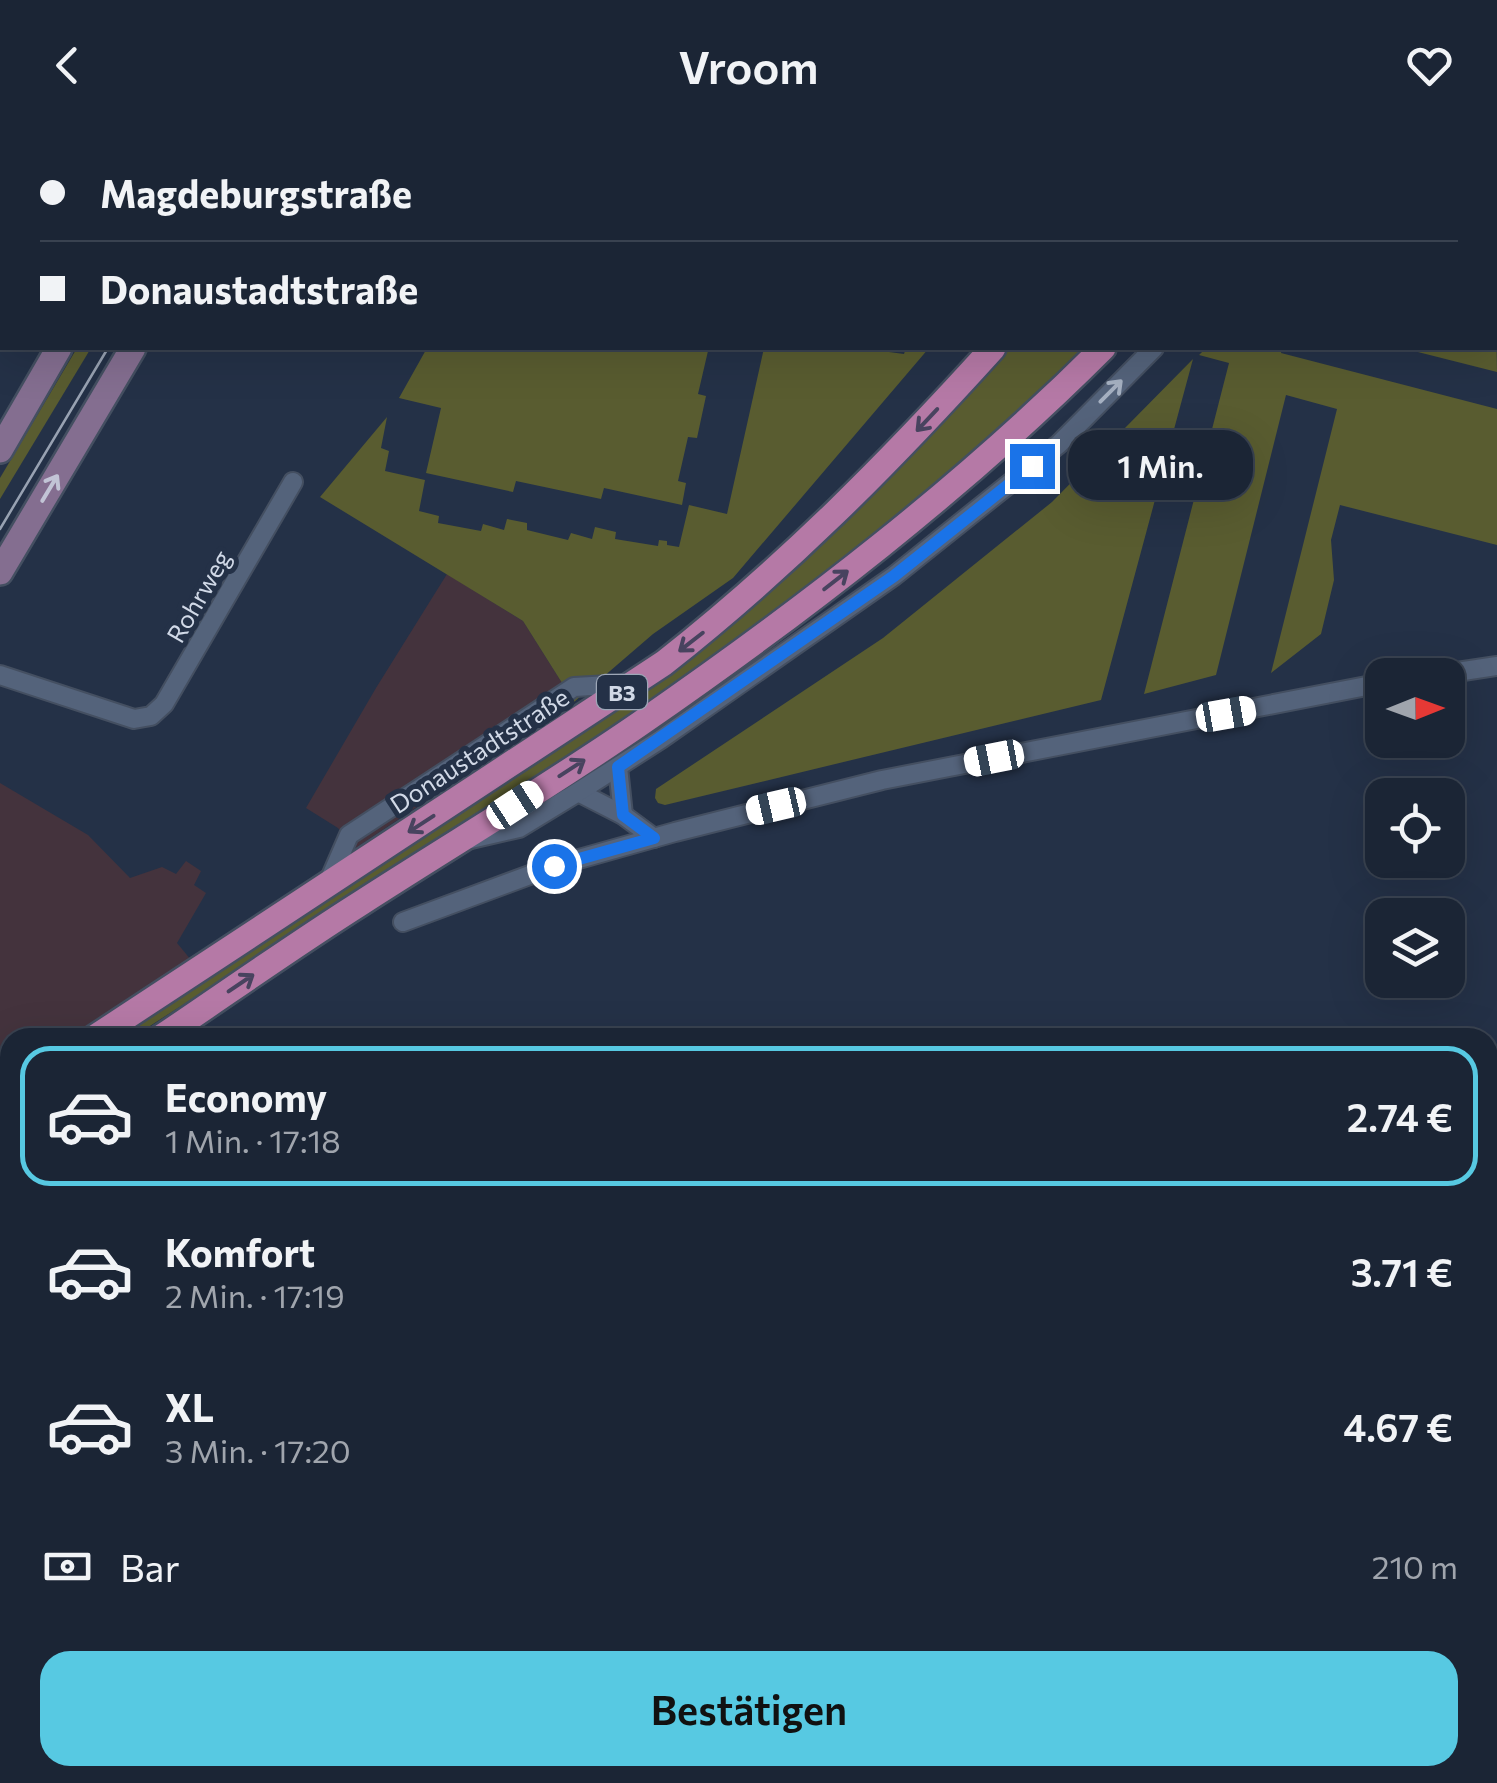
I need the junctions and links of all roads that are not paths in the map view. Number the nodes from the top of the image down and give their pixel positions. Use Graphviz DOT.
graph roads {
  1 [pos="58,350"];
  2 [pos="132,350"];
  3 [pos="991,350"];
  4 [pos="1101,350"];
  5 [pos="1152,350"];
  6 [pos="0,450"];
  7 [pos="293,482"];
  8 [pos="0,572"];
  9 [pos="1497,666"];
  10 [pos="1465,671"];
  11 [pos="0,674"];
  12 [pos="1365,686"];
  13 [pos="618,767"];
  14 [pos="578,792"];
  15 [pos="623,815"];
  16 [pos="654,838"];
  17 [pos="461,841"];
  18 [pos="402,922"];
  19 [pos="109,1028"];
  20 [pos="175,1028"];
  1 -- 6 [label="main road"];
  8 -- 2 [label="main road, one-way"];
  3 -- 19 [label="main road, Donaustadtstraße / B3, one-way"];
  17 -- 4 [label="main road, B3, one-way"];
  13 -- 5 [label="street, one-way"];
  7 -- 11 [label="street, Rohrweg"];
  9 -- 10 [label="street"];
  12 -- 16 [label="street"];
  13 -- 14 [label="street"];
  13 -- 15 [label="street"];
  14 -- 15 [label="street"];
  14 -- 17 [label="street"];
  15 -- 16 [label="street"];
  16 -- 18 [label="street"];
  20 -- 17 [label="main road, B3, one-way"];
}
